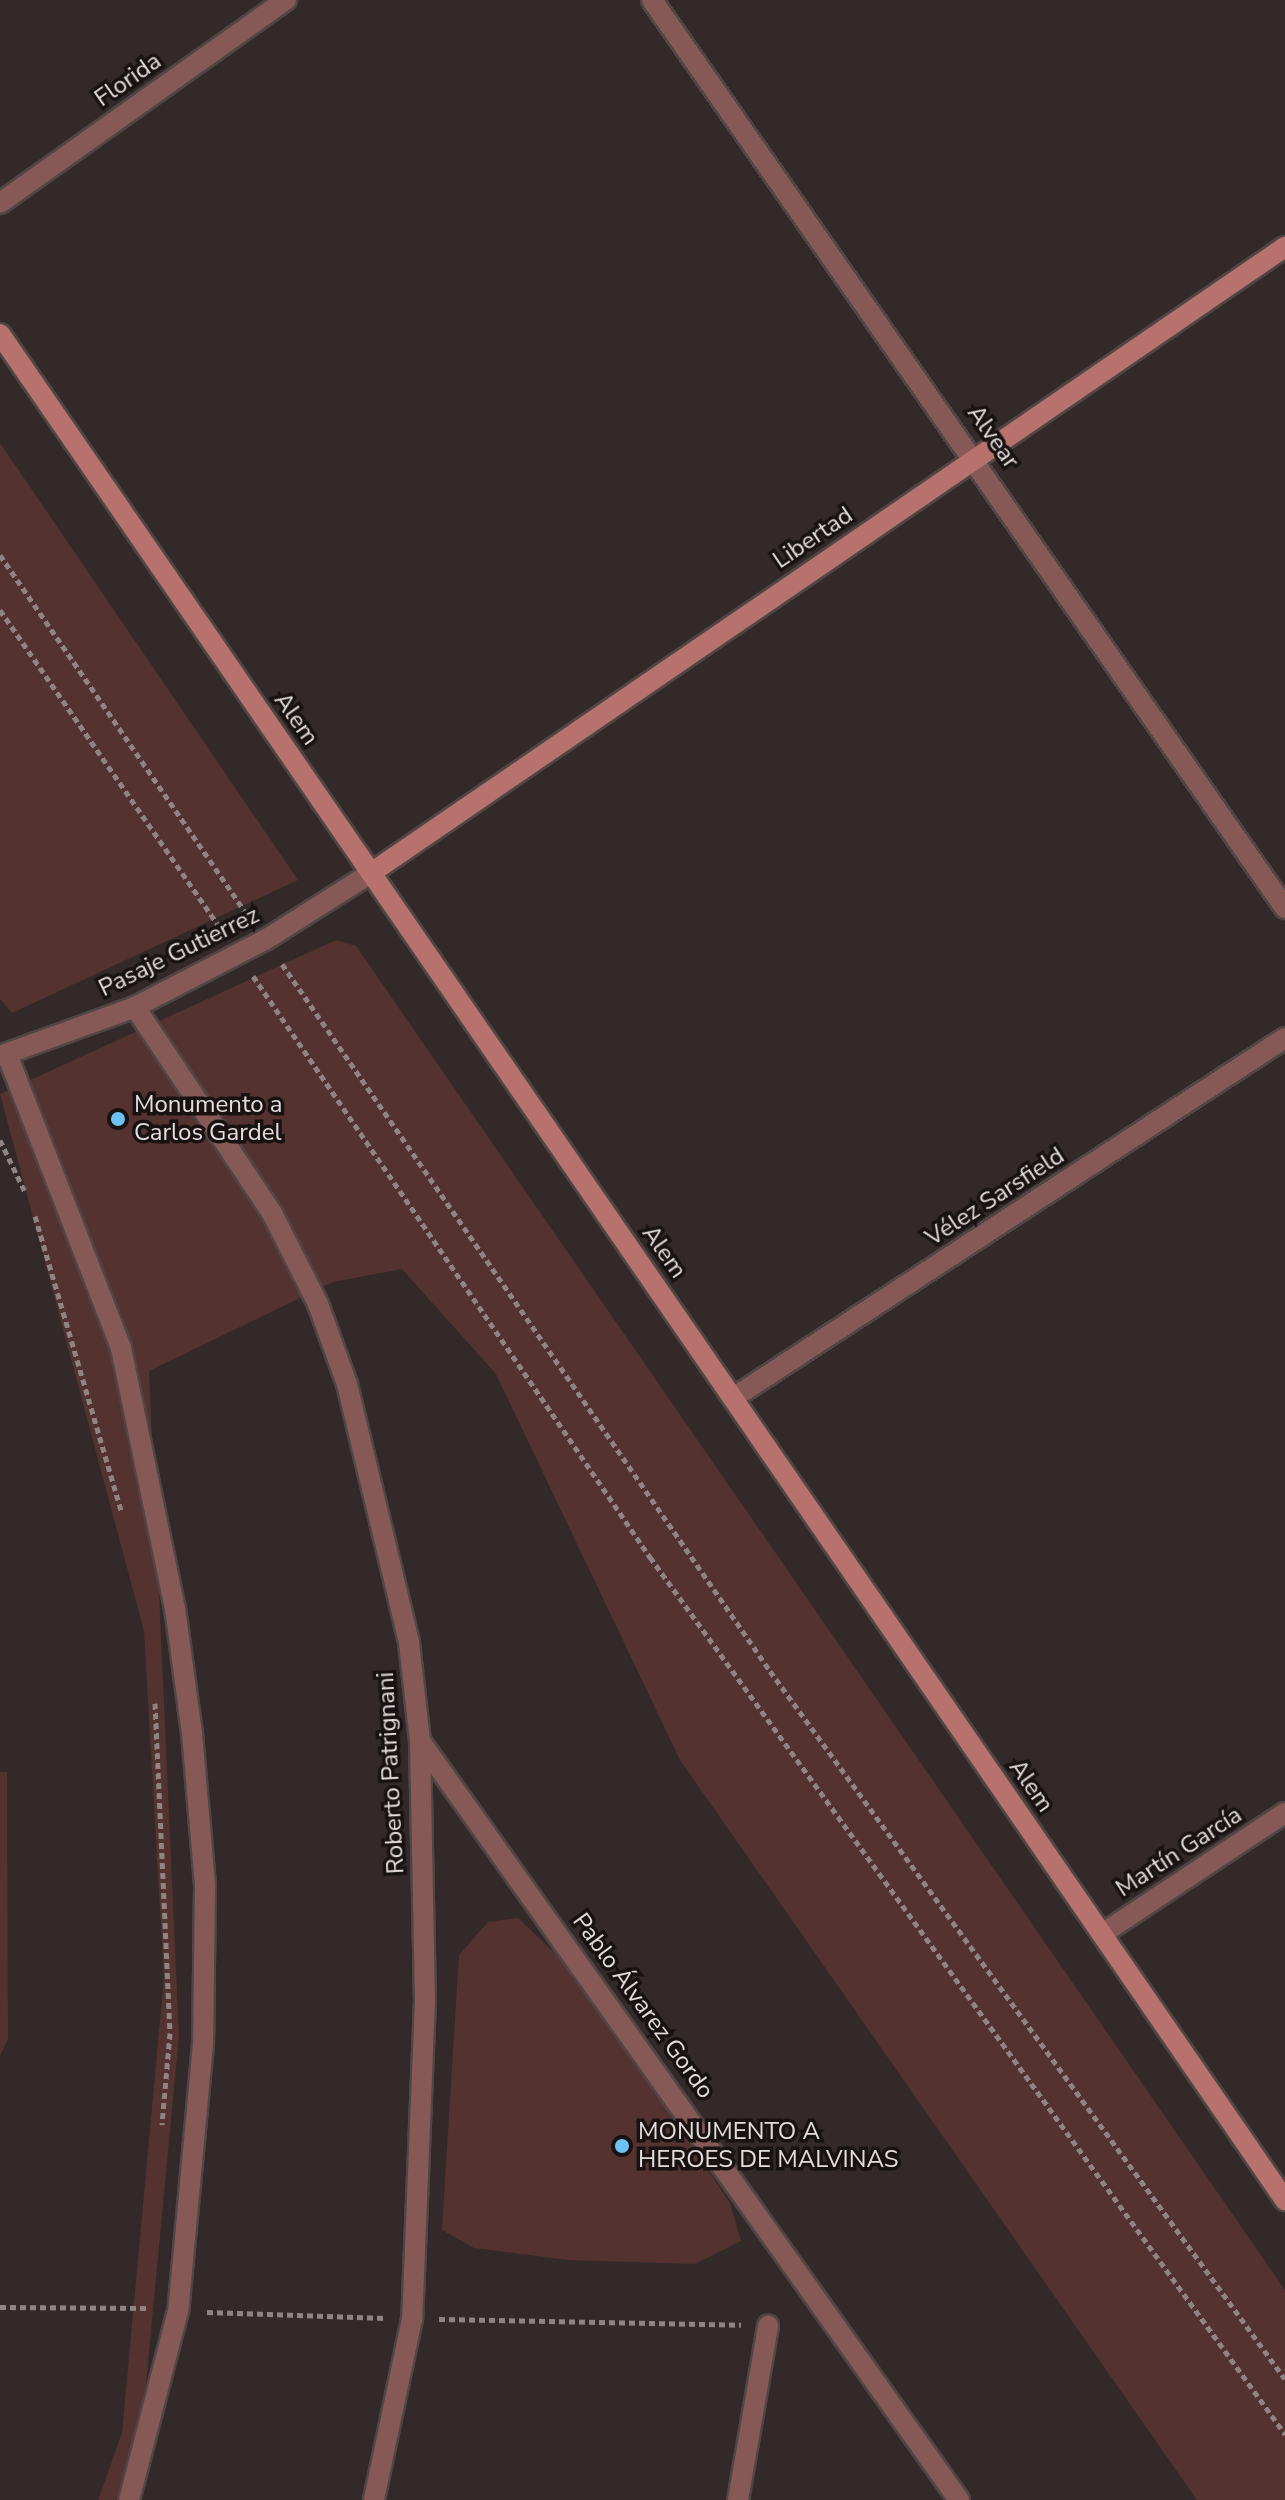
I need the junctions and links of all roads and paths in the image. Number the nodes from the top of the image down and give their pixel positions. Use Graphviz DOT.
graph roads {
  1 [pos="286,0"];
  2 [pos="652,0"];
  3 [pos="0,203"];
  4 [pos="1285,247"];
  5 [pos="0,334"];
  6 [pos="976,458"];
  7 [pos="0,555"];
  8 [pos="0,610"];
  9 [pos="371,873"];
  10 [pos="1285,908"];
  11 [pos="265,940"];
  12 [pos="238,954"];
  13 [pos="135,1007"];
  14 [pos="1285,1038"];
  15 [pos="3,1055"];
  16 [pos="0,1140"];
  17 [pos="733,1398"];
  18 [pos="124,1521"];
  19 [pos="154,1689"];
  20 [pos="420,1741"];
  21 [pos="1285,1813"];
  22 [pos="1102,1934"];
  23 [pos="161,2140"];
  24 [pos="1285,2200"];
  25 [pos="148,2292"];
  26 [pos="0,2307"];
  27 [pos="146,2308"];
  28 [pos="178,2311"];
  29 [pos="412,2319"];
  30 [pos="145,2323"];
  31 [pos="768,2326"];
  32 [pos="1285,2379"];
  33 [pos="1285,2434"];
  34 [pos="129,2500"];
  35 [pos="374,2500"];
  36 [pos="738,2500"];
  37 [pos="959,2500"];
  1 -- 3 [label="street, Florida"];
  2 -- 6 [label="street, Alvear"];
  4 -- 6 [label="main road, Libertad"];
  5 -- 9 [label="main road, Alem"];
  6 -- 9 [label="main road, Libertad"];
  6 -- 10 [label="street, Alvear"];
  7 -- 11 [label="path"];
  8 -- 12 [label="path"];
  9 -- 11 [label="street, Pasaje Gutierrez"];
  9 -- 17 [label="main road, Alem"];
  11 -- 12 [label="street, Pasaje Gutierrez"];
  11 -- 32 [label="path"];
  12 -- 13 [label="street, Pasaje Gutierrez"];
  12 -- 33 [label="path"];
  13 -- 15 [label="street, Pasaje Gutierrez"];
  13 -- 20 [label="street, Roberto Patrignani"];
  14 -- 17 [label="street, Vélez Sarsfield"];
  15 -- 28 [label="street"];
  16 -- 18 [label="path"];
  17 -- 22 [label="main road, Alem"];
  19 -- 23 [label="path"];
  20 -- 29 [label="street, Roberto Patrignani"];
  20 -- 37 [label="street, Pablo Álvarez Gordo"];
  21 -- 22 [label="street, Martín García"];
  22 -- 24 [label="main road, Alem"];
  25 -- 27 [label="path"];
  26 -- 27 [label="path"];
  27 -- 30 [label="path"];
  28 -- 29 [label="path"];
  28 -- 34 [label="street"];
  29 -- 31 [label="path"];
  29 -- 35 [label="street, Roberto Patrignani"];
  31 -- 36 [label="street"];
}
